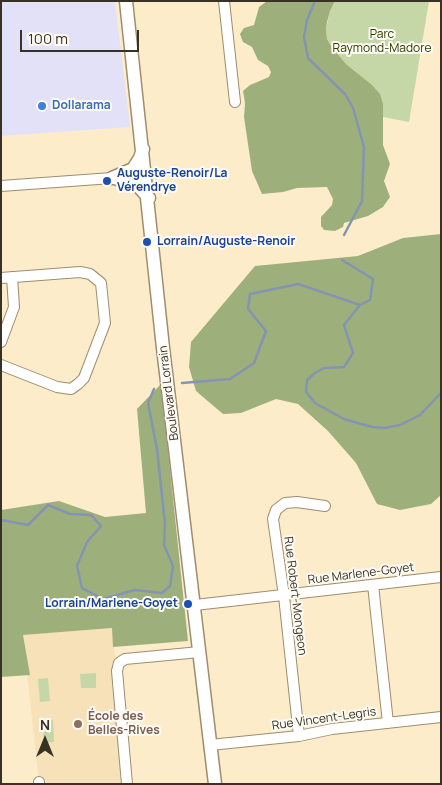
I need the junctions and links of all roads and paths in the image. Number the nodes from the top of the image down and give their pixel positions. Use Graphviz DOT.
graph roads {
  1 [pos="126,1"];
  2 [pos="224,1"];
  3 [pos="235,102"];
  4 [pos="143,149"];
  5 [pos="112,178"];
  6 [pos="1,186"];
  7 [pos="149,198"];
  8 [pos="6,277"];
  9 [pos="1,342"];
  10 [pos="1,365"];
  11 [pos="325,506"];
  12 [pos="441,578"];
  13 [pos="373,585"];
  14 [pos="284,596"];
  15 [pos="195,605"];
  16 [pos="200,652"];
  17 [pos="441,717"];
  18 [pos="388,723"];
  19 [pos="299,736"];
  20 [pos="210,746"];
  21 [pos="128,784"];
  22 [pos="215,784"];
  1 -- 4 [label="main road, Boulevard Lorrain"];
  2 -- 3 [label="street"];
  4 -- 5 [label="main road"];
  4 -- 7 [label="main road, Boulevard Lorrain"];
  5 -- 6 [label="street"];
  5 -- 7 [label="main road"];
  7 -- 15 [label="main road, Boulevard Lorrain"];
  8 -- 9 [label="street"];
  8 -- 10 [label="street"];
  11 -- 14 [label="street, Rue Robert-Mongeon"];
  12 -- 13 [label="street, Rue Marlene-Goyet"];
  13 -- 14 [label="street, Rue Marlene-Goyet"];
  13 -- 18 [label="street"];
  14 -- 15 [label="street, Rue Marlene-Goyet"];
  14 -- 19 [label="street, Rue Robert-Mongeon"];
  15 -- 16 [label="main road, Boulevard Lorrain"];
  16 -- 20 [label="main road, Boulevard Lorrain"];
  16 -- 21 [label="street"];
  17 -- 18 [label="street, Rue Vincent-Legris"];
  18 -- 19 [label="street, Rue Vincent-Legris"];
  19 -- 20 [label="street, Rue Vincent-Legris"];
  20 -- 22 [label="main road, Boulevard Lorrain"];
}
